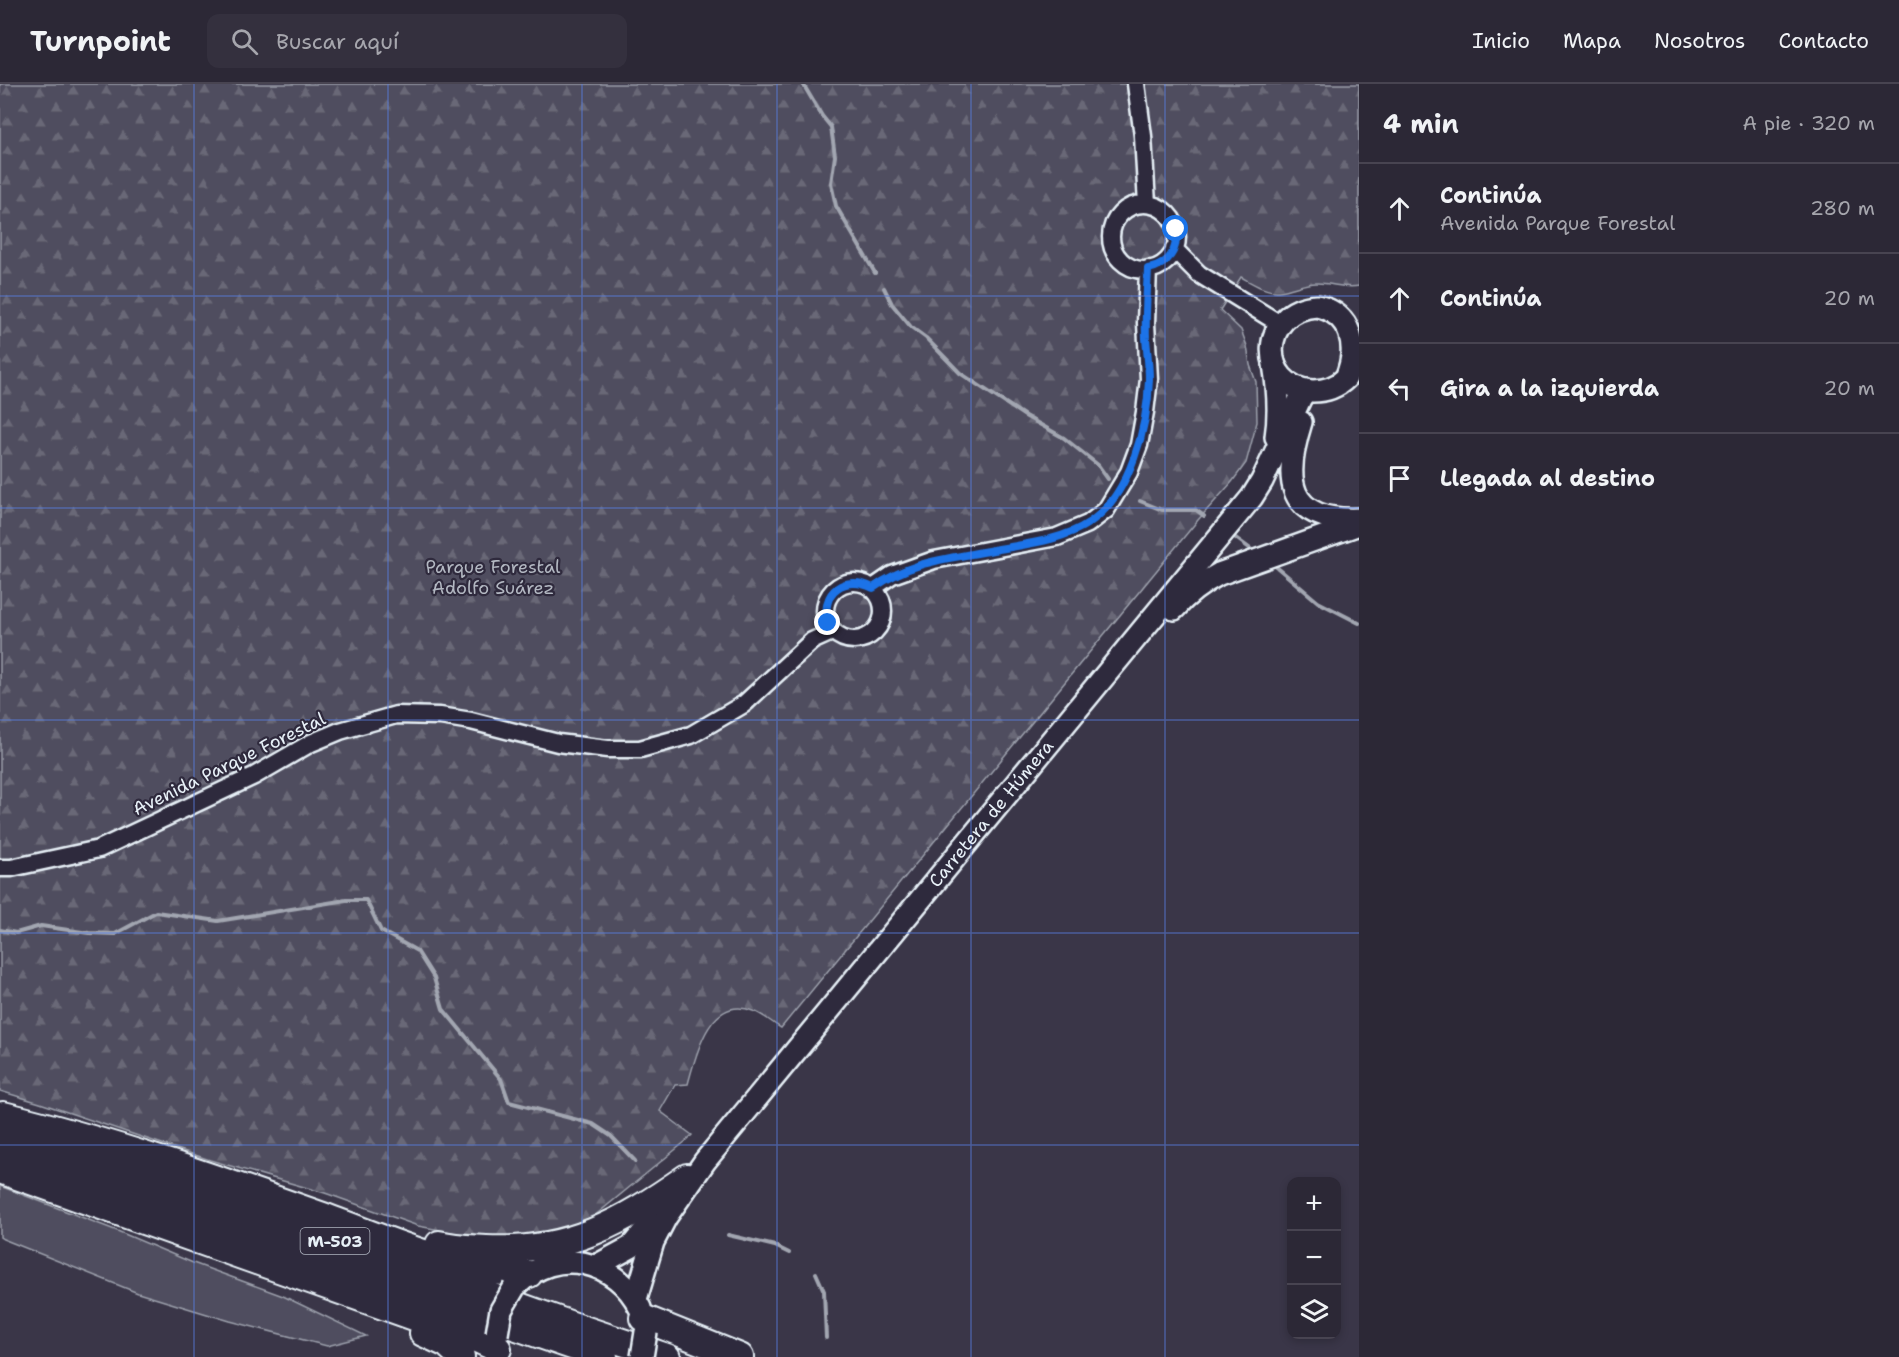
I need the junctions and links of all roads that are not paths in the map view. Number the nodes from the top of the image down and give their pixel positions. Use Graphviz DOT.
graph roads {
  1 [pos="1136,84"];
  2 [pos="1148,204"];
  3 [pos="1174,249"];
  4 [pos="1148,269"];
  5 [pos="1359,306"];
  6 [pos="1324,308"];
  7 [pos="1280,324"];
  8 [pos="1359,340"];
  9 [pos="1274,363"];
  10 [pos="1310,391"];
  11 [pos="1272,461"];
  12 [pos="1359,519"];
  13 [pos="1359,524"];
  14 [pos="873,588"];
  15 [pos="834,631"];
  16 [pos="1124,652"];
  17 [pos="0,868"];
  18 [pos="0,1114"];
  19 [pos="0,1130"];
  20 [pos="0,1152"];
  21 [pos="696,1169"];
  22 [pos="0,1170"];
  23 [pos="246,1189"];
  24 [pos="596,1266"];
  25 [pos="522,1281"];
  26 [pos="320,1285"];
  27 [pos="642,1316"];
  28 [pos="498,1347"];
  29 [pos="461,1357"];
  30 [pos="604,1357"];
  31 [pos="642,1357"];
  32 [pos="667,1357"];
  33 [pos="740,1357"];
  1 -- 2 [label="street"];
  2 -- 3 [label="street"];
  2 -- 4 [label="street"];
  3 -- 4 [label="street"];
  3 -- 7 [label="street"];
  4 -- 14 [label="street"];
  5 -- 6 [label="main road"];
  6 -- 7 [label="main road"];
  6 -- 8 [label="main road"];
  7 -- 9 [label="main road"];
  8 -- 10 [label="main road"];
  9 -- 10 [label="main road"];
  9 -- 11 [label="main road, Carretera de Húmera"];
  10 -- 11 [label="main road, Carretera de Húmera"];
  10 -- 12 [label="main road"];
  11 -- 16 [label="main road, Carretera de Húmera"];
  13 -- 16 [label="main road"];
  14 -- 15 [label="street"];
  14 -- 15 [label="street"];
  15 -- 17 [label="street, Avenida Parque Forestal"];
  16 -- 21 [label="main road, Carretera de Húmera"];
  18 -- 23 [label="highway, M-503"];
  19 -- 32 [label="highway, M-503"];
  20 -- 30 [label="highway, M-503"];
  21 -- 23 [label="highway, M-503"];
  21 -- 24 [label="main road, Carretera de Húmera"];
  21 -- 27 [label="main road, Carretera de Húmera"];
  22 -- 26 [label="highway, M-503"];
  23 -- 25 [label="highway, M-503"];
  24 -- 25 [label="main road"];
  24 -- 27 [label="main road"];
  25 -- 28 [label="main road, bridge"];
  26 -- 28 [label="highway, M-503"];
  26 -- 29 [label="highway, M-503"];
  27 -- 31 [label="main road, Carretera de Húmera, bridge"];
  27 -- 33 [label="highway"];
}
